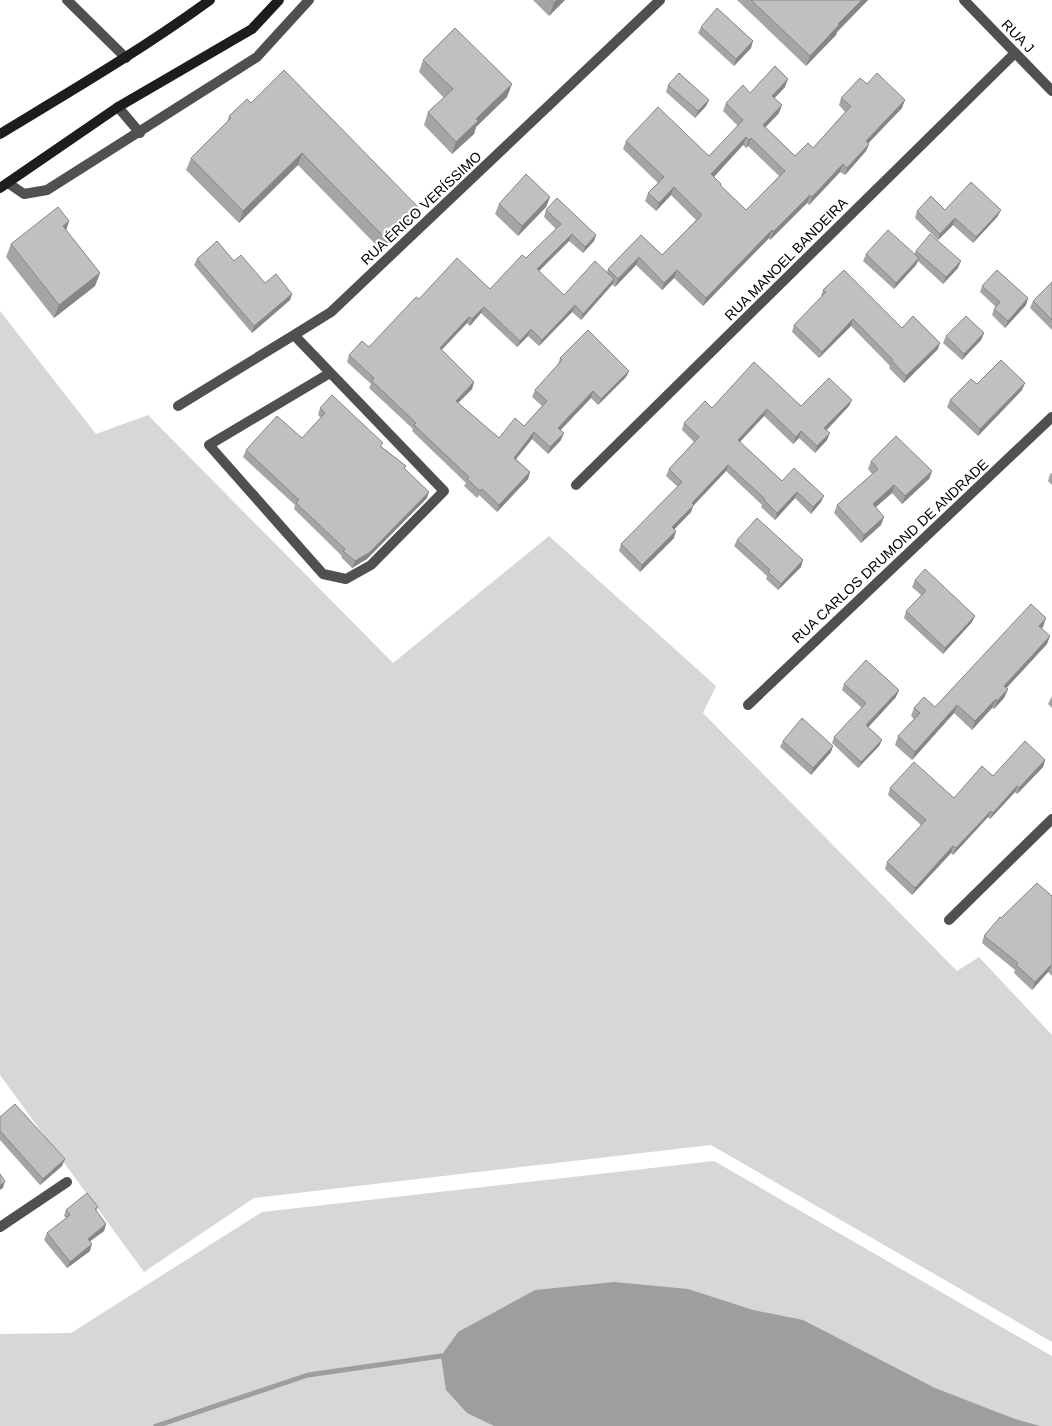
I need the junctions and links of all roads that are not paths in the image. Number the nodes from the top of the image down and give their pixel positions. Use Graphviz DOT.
graph roads {
  1 [pos="67,0"];
  2 [pos="210,0"];
  3 [pos="279,0"];
  4 [pos="310,0"];
  5 [pos="660,0"];
  6 [pos="964,0"];
  7 [pos="1015,52"];
  8 [pos="126,58"];
  9 [pos="1052,91"];
  10 [pos="118,107"];
  11 [pos="140,133"];
  12 [pos="0,134"];
  13 [pos="3,182"];
  14 [pos="294,336"];
  15 [pos="330,373"];
  16 [pos="178,406"];
  17 [pos="1052,417"];
  18 [pos="576,485"];
  19 [pos="748,705"];
  20 [pos="1052,819"];
  21 [pos="949,920"];
  22 [pos="66,1182"];
  23 [pos="0,1228"];
  1 -- 8 [label="street"];
  2 -- 8 [label="street"];
  3 -- 10 [label="street"];
  4 -- 11 [label="street"];
  5 -- 14 [label="street, RUA ÉRICO VERÍSSIMO"];
  6 -- 7 [label="street, RUA J"];
  7 -- 9 [label="street, RUA J"];
  7 -- 18 [label="street, RUA MANOEL BANDEIRA"];
  8 -- 12 [label="street"];
  10 -- 11 [label="street"];
  10 -- 13 [label="street"];
  11 -- 13 [label="street"];
  14 -- 15 [label="street"];
  14 -- 16 [label="street, RUA ÉRICO VERÍSSIMO"];
  15 -- 15 [label="street"];
  17 -- 19 [label="street, RUA CARLOS DRUMOND DE ANDRADE"];
  20 -- 21 [label="street"];
  22 -- 23 [label="street"];
}
